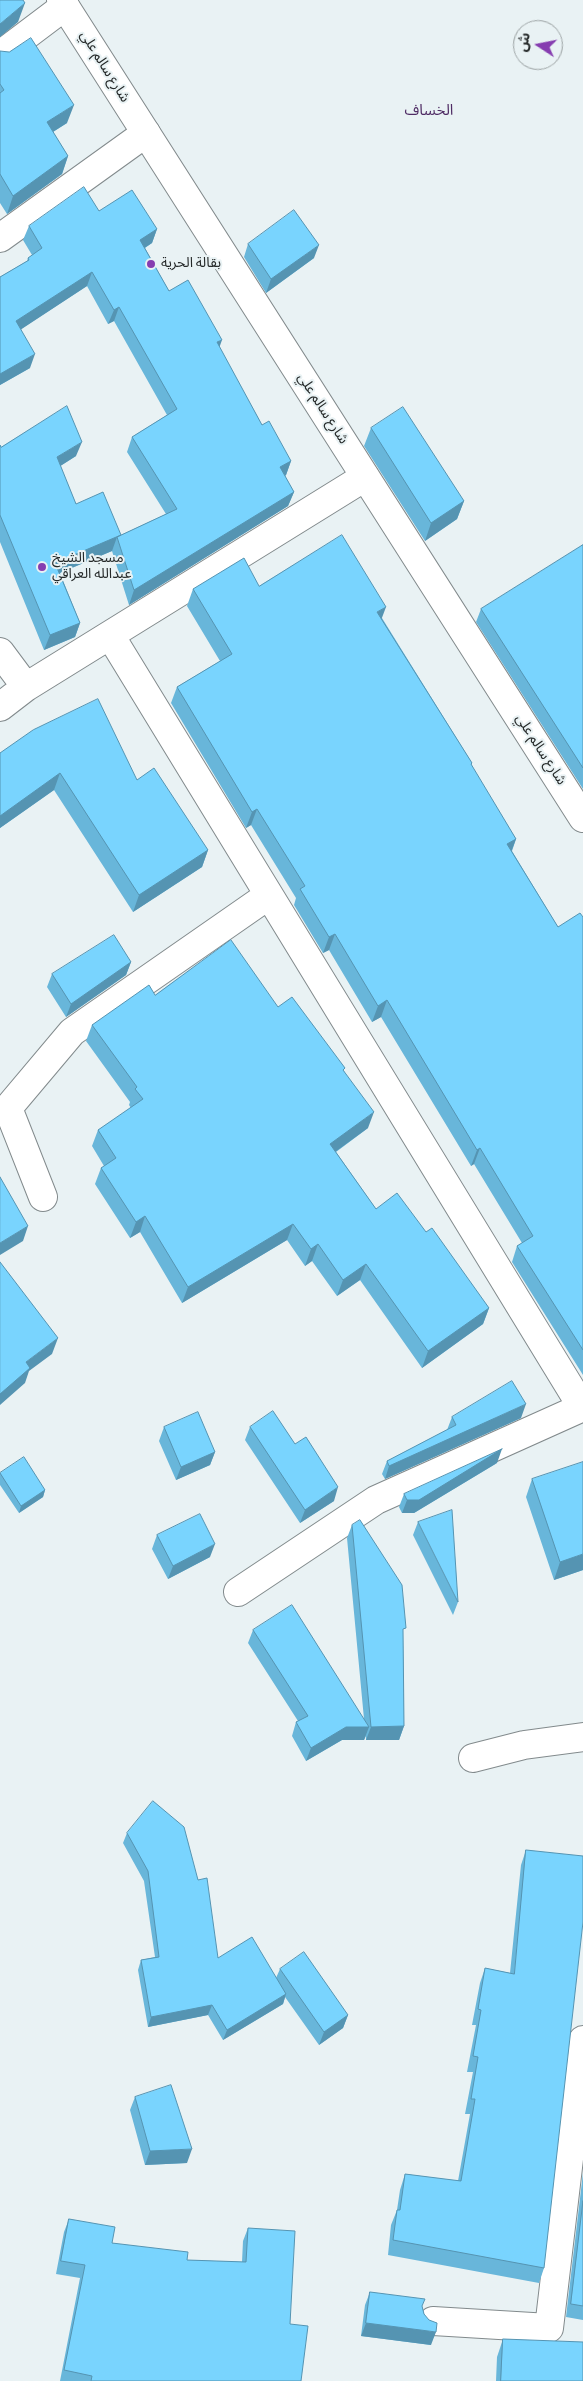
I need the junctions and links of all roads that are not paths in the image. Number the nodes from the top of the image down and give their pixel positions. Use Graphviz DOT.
graph roads {
  1 [pos="63,3"];
  2 [pos="0,55"];
  3 [pos="146,133"];
  4 [pos="0,238"];
  5 [pos="366,477"];
  6 [pos="110,635"];
  7 [pos="0,652"];
  8 [pos="26,687"];
  9 [pos="0,707"];
  10 [pos="583,818"];
  11 [pos="269,895"];
  12 [pos="43,1197"];
  13 [pos="582,1407"];
  14 [pos="238,1592"];
  15 [pos="583,1737"];
  16 [pos="473,1758"];
  17 [pos="583,2040"];
  18 [pos="434,2321"];
  1 -- 2 [label="street"];
  1 -- 3 [label="street, شارع سالم علي"];
  3 -- 4 [label="street"];
  3 -- 5 [label="street, شارع سالم علي"];
  5 -- 6 [label="street"];
  5 -- 10 [label="street, شارع سالم علي"];
  6 -- 8 [label="street"];
  6 -- 11 [label="street"];
  7 -- 8 [label="street"];
  8 -- 9 [label="street"];
  11 -- 12 [label="street"];
  11 -- 13 [label="street"];
  13 -- 14 [label="street"];
  15 -- 16 [label="street"];
  17 -- 18 [label="street"];
}
